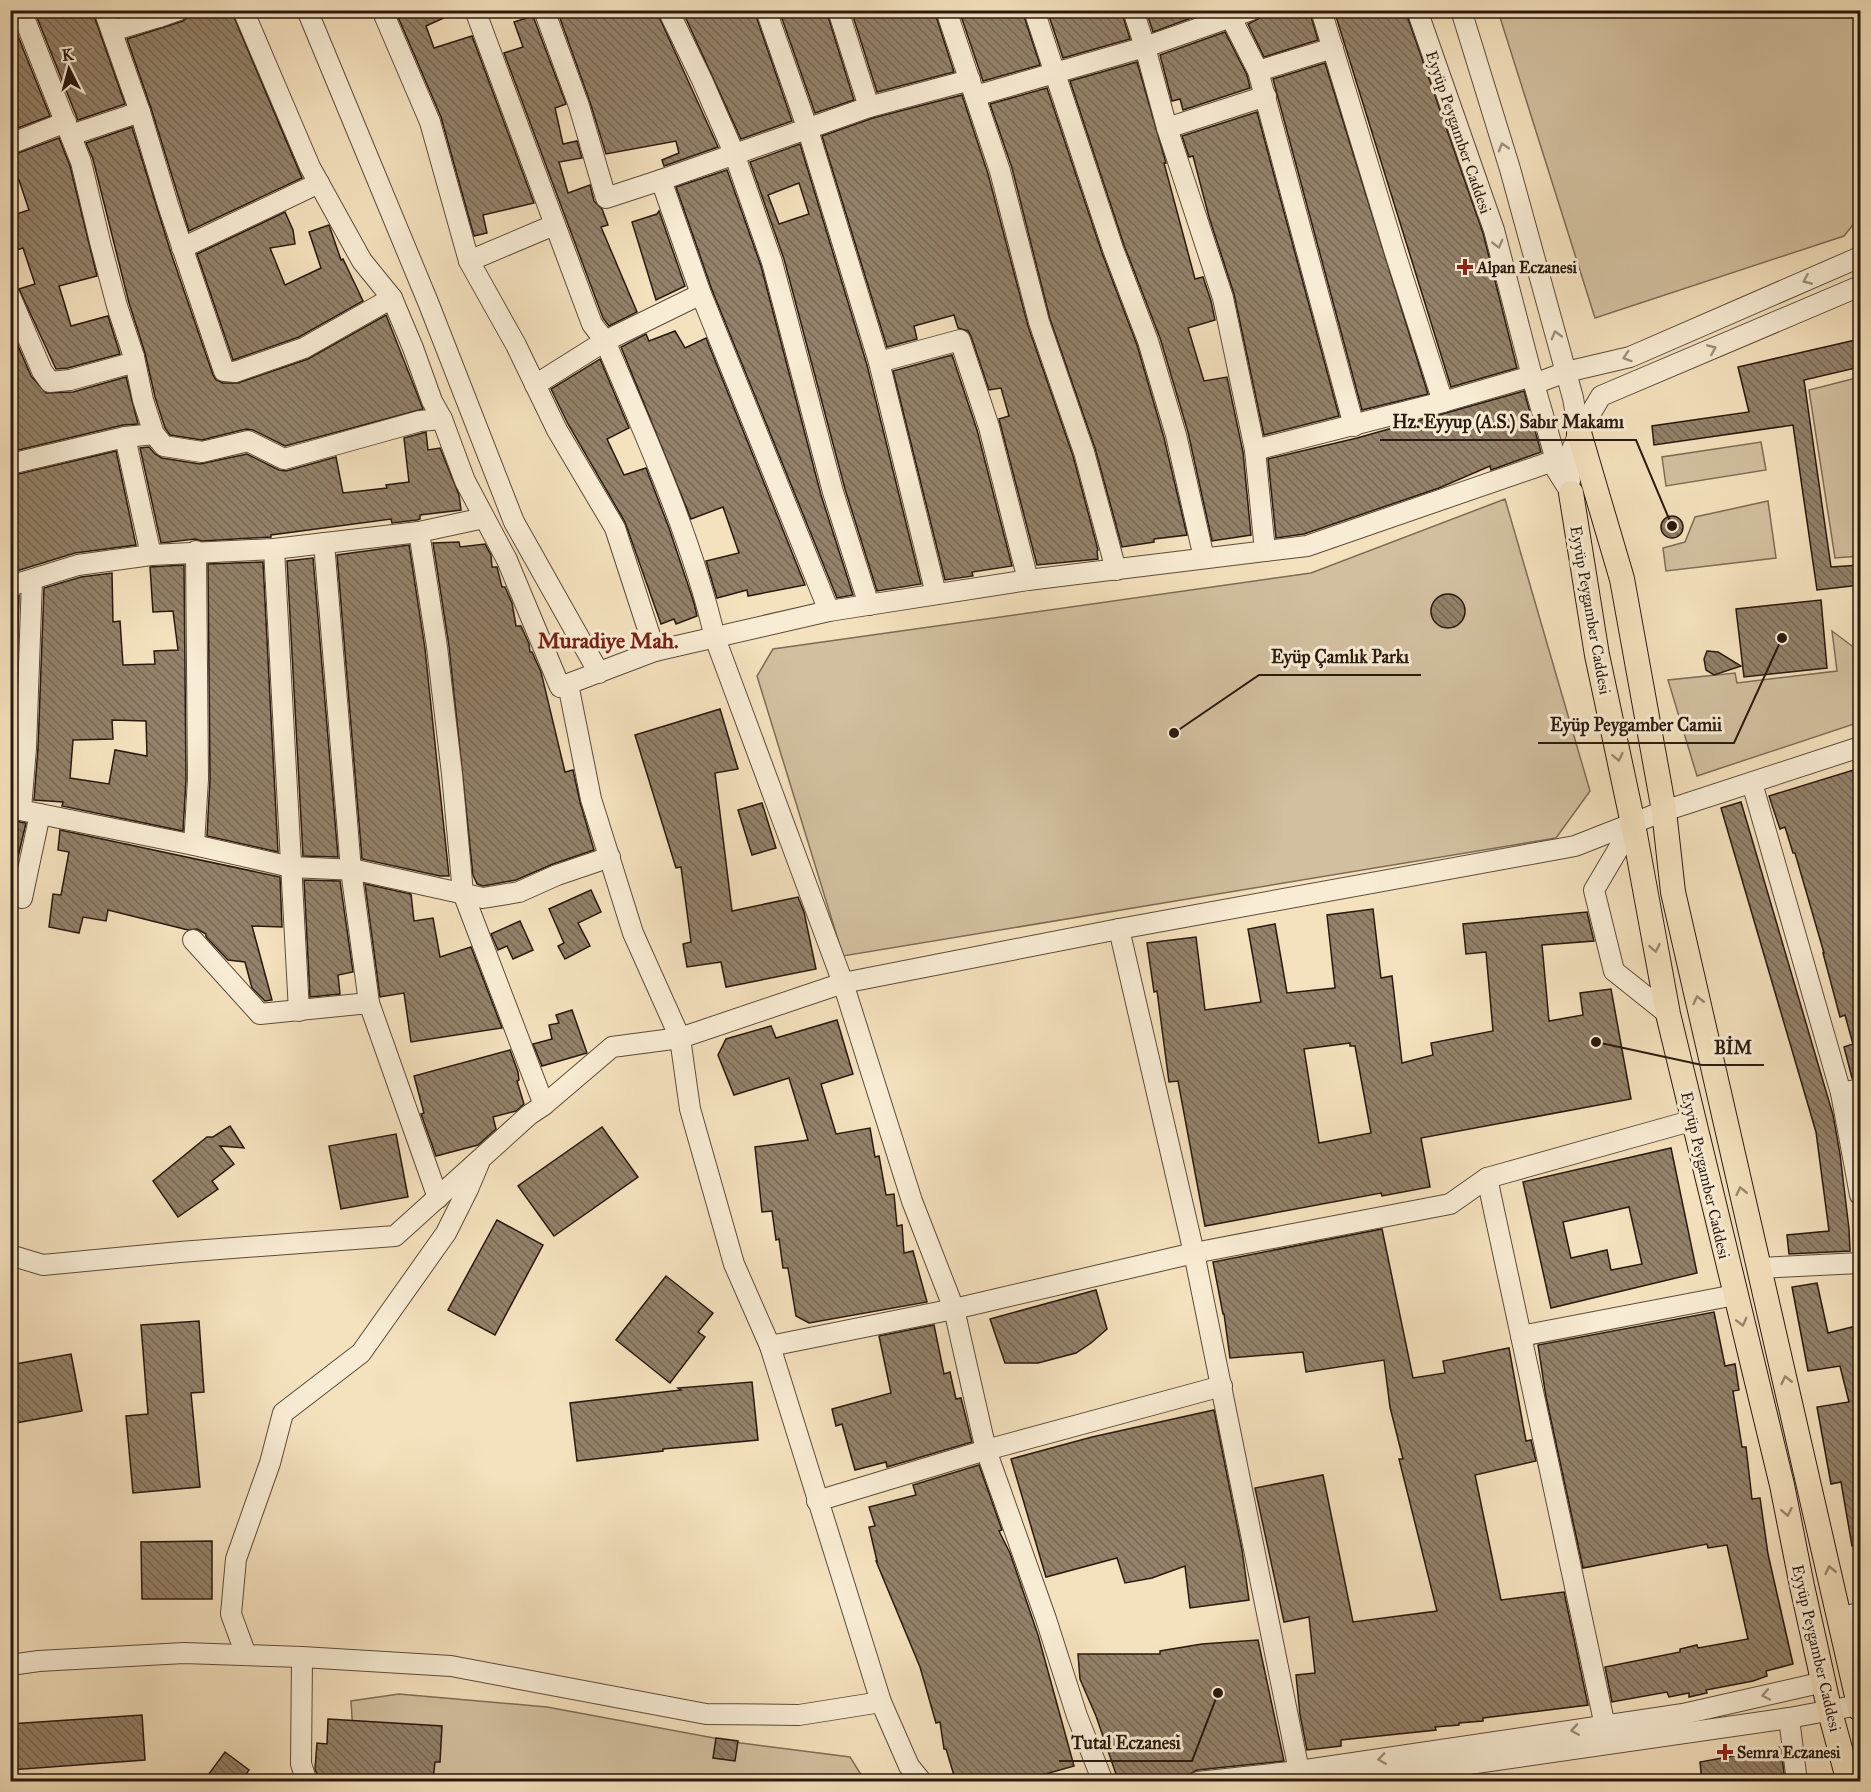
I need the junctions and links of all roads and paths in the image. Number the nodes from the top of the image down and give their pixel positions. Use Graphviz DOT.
graph roads {
  1 [pos="21,10"];
  2 [pos="104,10"];
  3 [pos="179,10"];
  4 [pos="243,10"];
  5 [pos="307,10"];
  6 [pos="382,10"];
  7 [pos="475,10"];
  8 [pos="544,10"];
  9 [pos="668,10"];
  10 [pos="766,10"];
  11 [pos="838,10"];
  12 [pos="946,10"];
  13 [pos="1034,10"];
  14 [pos="1133,10"];
  15 [pos="1251,10"];
  16 [pos="1321,10"];
  17 [pos="1417,10"];
  18 [pos="1461,10"];
  19 [pos="158,14"];
  20 [pos="1229,14"];
  21 [pos="112,31"];
  22 [pos="1145,47"];
  23 [pos="1333,48"];
  24 [pos="1258,71"];
  25 [pos="1054,72"];
  26 [pos="972,88"];
  27 [pos="1266,96"];
  28 [pos="869,107"];
  29 [pos="140,112"];
  30 [pos="807,127"];
  31 [pos="69,128"];
  32 [pos="1167,128"];
  33 [pos="10,144"];
  34 [pos="734,153"];
  35 [pos="661,180"];
  36 [pos="319,183"];
  37 [pos="554,225"];
  38 [pos="182,248"];
  39 [pos="1860,257"];
  40 [pos="469,261"];
  41 [pos="1860,286"];
  42 [pos="701,294"];
  43 [pos="10,296"];
  44 [pos="392,298"];
  45 [pos="605,341"];
  46 [pos="134,357"];
  47 [pos="879,362"];
  48 [pos="1566,372"];
  49 [pos="1533,380"];
  50 [pos="535,385"];
  51 [pos="1443,402"];
  52 [pos="442,419"];
  53 [pos="1354,426"];
  54 [pos="1579,433"];
  55 [pos="154,434"];
  56 [pos="125,437"];
  57 [pos="1255,450"];
  58 [pos="1556,460"];
  59 [pos="10,464"];
  60 [pos="1571,493"];
  61 [pos="484,518"];
  62 [pos="419,532"];
  63 [pos="324,543"];
  64 [pos="274,549"];
  65 [pos="1265,551"];
  66 [pos="196,552"];
  67 [pos="151,555"];
  68 [pos="1204,558"];
  69 [pos="1116,570"];
  70 [pos="32,580"];
  71 [pos="1028,580"];
  72 [pos="10,586"];
  73 [pos="936,594"];
  74 [pos="869,605"];
  75 [pos="829,611"];
  76 [pos="715,638"];
  77 [pos="655,651"];
  78 [pos="599,673"];
  79 [pos="568,684"];
  80 [pos="1860,747"];
  81 [pos="18,748"];
  82 [pos="1752,783"];
  83 [pos="24,811"];
  84 [pos="1664,811"];
  85 [pos="1633,824"];
  86 [pos="194,845"];
  87 [pos="610,857"];
  88 [pos="291,867"];
  89 [pos="351,870"];
  90 [pos="463,894"];
  91 [pos="22,898"];
  92 [pos="1119,929"];
  93 [pos="193,939"];
  94 [pos="843,983"];
  95 [pos="369,1003"];
  96 [pos="298,1011"];
  97 [pos="1668,1014"];
  98 [pos="680,1038"];
  99 [pos="1860,1089"];
  100 [pos="1841,1093"];
  101 [pos="544,1105"];
  102 [pos="1694,1120"];
  103 [pos="480,1160"];
  104 [pos="1487,1178"];
  105 [pos="1860,1195"];
  106 [pos="438,1198"];
  107 [pos="1194,1253"];
  108 [pos="10,1254"];
  109 [pos="1860,1263"];
  110 [pos="1759,1269"];
  111 [pos="1735,1295"];
  112 [pos="954,1309"];
  113 [pos="1521,1336"];
  114 [pos="770,1346"];
  115 [pos="1222,1386"];
  116 [pos="986,1450"];
  117 [pos="818,1501"];
  118 [pos="1850,1615"];
  119 [pos="246,1655"];
  120 [pos="302,1657"];
  121 [pos="10,1665"];
  122 [pos="1824,1682"];
  123 [pos="881,1702"];
  124 [pos="1860,1708"];
  125 [pos="1830,1712"];
  126 [pos="1789,1719"];
  127 [pos="1605,1726"];
  128 [pos="1299,1771"];
  129 [pos="1433,1775"];
  130 [pos="308,1782"];
  131 [pos="922,1782"];
  132 [pos="1102,1782"];
  133 [pos="1198,1782"];
  134 [pos="1345,1782"];
  135 [pos="1797,1782"];
  136 [pos="1849,1782"];
  1 -- 31 [label="street"];
  2 -- 21 [label="street"];
  3 -- 19 [label="street"];
  4 -- 36 [label="street"];
  5 -- 78 [label="street"];
  6 -- 40 [label="street"];
  7 -- 37 [label="street"];
  8 -- 35 [label="street"];
  9 -- 34 [label="street"];
  10 -- 30 [label="street"];
  11 -- 28 [label="street"];
  12 -- 26 [label="street"];
  13 -- 25 [label="street"];
  14 -- 22 [label="street"];
  15 -- 20 [label="street"];
  16 -- 23 [label="street"];
  17 -- 49 [label="street, Eyyüp Peygamber Caddesi, one-way"];
  48 -- 18 [label="street, Eyyüp Peygamber Caddesi, one-way"];
  19 -- 21 [label="street"];
  20 -- 22 [label="street"];
  20 -- 24 [label="street"];
  21 -- 29 [label="street"];
  22 -- 25 [label="street"];
  22 -- 32 [label="street"];
  23 -- 24 [label="street"];
  23 -- 51 [label="street"];
  24 -- 27 [label="street"];
  25 -- 26 [label="street"];
  25 -- 68 [label="street"];
  26 -- 28 [label="street"];
  26 -- 69 [label="street"];
  27 -- 32 [label="street"];
  27 -- 53 [label="street"];
  28 -- 30 [label="street"];
  29 -- 31 [label="street"];
  29 -- 38 [label="street"];
  30 -- 34 [label="street"];
  30 -- 47 [label="street"];
  31 -- 33 [label="street"];
  31 -- 46 [label="street"];
  32 -- 57 [label="street"];
  34 -- 35 [label="street"];
  34 -- 74 [label="street"];
  35 -- 42 [label="street"];
  36 -- 38 [label="street"];
  36 -- 44 [label="street"];
  37 -- 40 [label="street"];
  37 -- 45 [label="street"];
  38 -- 44 [label="street"];
  39 -- 48 [label="street, one-way"];
  40 -- 50 [label="street"];
  54 -- 41 [label="street, one-way"];
  42 -- 45 [label="street"];
  42 -- 75 [label="street"];
  43 -- 46 [label="street"];
  44 -- 52 [label="street"];
  45 -- 50 [label="street"];
  45 -- 76 [label="street"];
  46 -- 55 [label="street"];
  47 -- 71 [label="street"];
  47 -- 73 [label="street"];
  48 -- 49 [label="street"];
  48 -- 54 [label="street, Eyyüp Peygamber Caddesi"];
  49 -- 51 [label="street"];
  49 -- 58 [label="street, Eyyüp Peygamber Caddesi"];
  50 -- 77 [label="street"];
  51 -- 53 [label="street"];
  52 -- 55 [label="street"];
  52 -- 61 [label="street"];
  53 -- 57 [label="street"];
  54 -- 60 [label="street, Eyyüp Peygamber Caddesi"];
  54 -- 84 [label="main road, Eyyüp Peygamber Caddesi"];
  55 -- 56 [label="street"];
  56 -- 59 [label="street"];
  56 -- 67 [label="street"];
  57 -- 65 [label="street"];
  58 -- 60 [label="street, Eyyüp Peygamber Caddesi"];
  58 -- 65 [label="street"];
  60 -- 85 [label="main road, Eyyüp Peygamber Caddesi, one-way"];
  61 -- 62 [label="street"];
  61 -- 79 [label="street"];
  62 -- 63 [label="street"];
  62 -- 90 [label="street"];
  63 -- 64 [label="street"];
  63 -- 89 [label="street"];
  64 -- 66 [label="street"];
  64 -- 88 [label="street"];
  65 -- 68 [label="street"];
  66 -- 67 [label="street"];
  66 -- 86 [label="street"];
  67 -- 70 [label="street"];
  68 -- 69 [label="street"];
  69 -- 71 [label="street"];
  70 -- 72 [label="street"];
  70 -- 81 [label="street"];
  71 -- 73 [label="street"];
  73 -- 74 [label="street"];
  74 -- 75 [label="street"];
  75 -- 76 [label="street"];
  76 -- 77 [label="street"];
  76 -- 94 [label="street"];
  77 -- 78 [label="street"];
  78 -- 79 [label="street"];
  79 -- 87 [label="street"];
  80 -- 82 [label="street"];
  81 -- 83 [label="street"];
  82 -- 84 [label="street"];
  82 -- 100 [label="street"];
  83 -- 86 [label="street"];
  83 -- 91 [label="street"];
  84 -- 85 [label="street"];
  110 -- 84 [label="main road, Eyyüp Peygamber Caddesi, one-way"];
  85 -- 92 [label="street"];
  85 -- 97 [label="main road, Eyyüp Peygamber Caddesi, one-way"];
  85 -- 97 [label="street"];
  86 -- 88 [label="street"];
  87 -- 90 [label="street"];
  87 -- 98 [label="street"];
  88 -- 89 [label="street"];
  88 -- 96 [label="street"];
  89 -- 90 [label="street"];
  89 -- 95 [label="street"];
  90 -- 101 [label="street"];
  92 -- 94 [label="street"];
  92 -- 107 [label="street"];
  93 -- 96 [label="street"];
  94 -- 98 [label="street"];
  94 -- 112 [label="street"];
  95 -- 96 [label="street"];
  95 -- 106 [label="street"];
  97 -- 102 [label="main road, Eyyüp Peygamber Caddesi"];
  98 -- 101 [label="street"];
  98 -- 114 [label="street"];
  99 -- 100 [label="street"];
  100 -- 105 [label="street"];
  101 -- 103 [label="street"];
  102 -- 104 [label="street"];
  102 -- 111 [label="main road, Eyyüp Peygamber Caddesi"];
  103 -- 106 [label="street"];
  103 -- 119 [label="street"];
  104 -- 107 [label="street"];
  104 -- 113 [label="street"];
  106 -- 108 [label="street"];
  107 -- 112 [label="street"];
  107 -- 115 [label="street"];
  109 -- 110 [label="street"];
  118 -- 110 [label="main road, Eyyüp Peygamber Caddesi, one-way"];
  111 -- 113 [label="street"];
  111 -- 122 [label="main road, Eyyüp Peygamber Caddesi, one-way"];
  112 -- 114 [label="street"];
  112 -- 116 [label="street"];
  113 -- 127 [label="street"];
  114 -- 117 [label="street"];
  115 -- 116 [label="street"];
  115 -- 128 [label="street"];
  116 -- 117 [label="street"];
  116 -- 132 [label="street"];
  117 -- 123 [label="street"];
  118 -- 124 [label="main road, Eyyüp Peygamber Caddesi"];
  119 -- 120 [label="street"];
  119 -- 121 [label="street"];
  120 -- 123 [label="street"];
  120 -- 130 [label="street"];
  122 -- 125 [label="main road, Eyyüp Peygamber Caddesi"];
  122 -- 127 [label="street, one-way"];
  123 -- 131 [label="street"];
  124 -- 125 [label="street"];
  125 -- 126 [label="street"];
  125 -- 136 [label="main road, Eyyüp Peygamber Caddesi"];
  126 -- 129 [label="street"];
  126 -- 135 [label="street"];
  127 -- 128 [label="street, one-way"];
  128 -- 133 [label="street"];
  129 -- 134 [label="street"];
}
